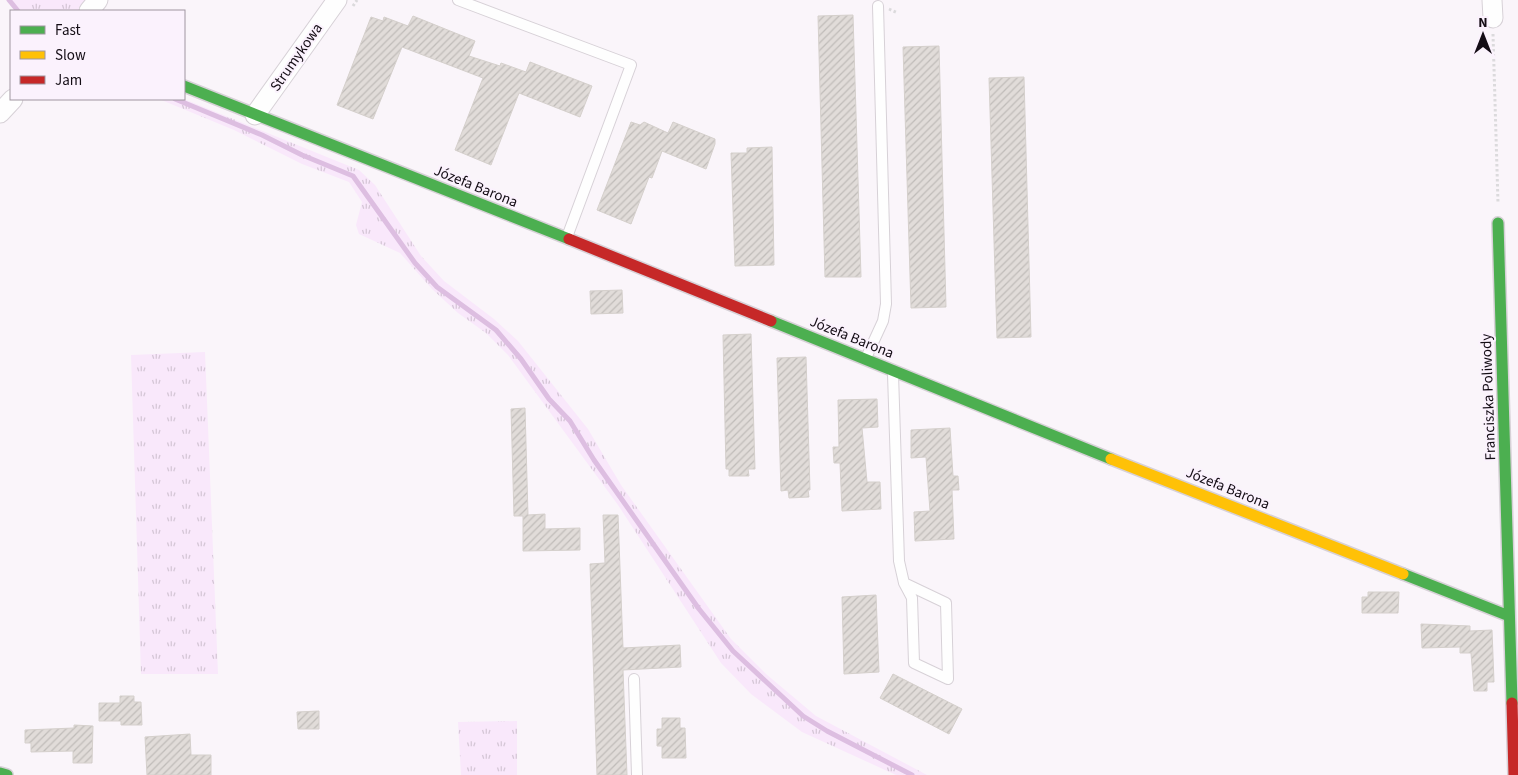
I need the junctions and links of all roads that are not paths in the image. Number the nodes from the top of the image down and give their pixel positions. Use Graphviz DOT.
graph roads {
  1 [pos="98,0"];
  2 [pos="337,0"];
  3 [pos="458,0"];
  4 [pos="878,6"];
  5 [pos="90,10"];
  6 [pos="185,86"];
  7 [pos="12,100"];
  8 [pos="0,113"];
  9 [pos="255,115"];
  10 [pos="1498,222"];
  11 [pos="566,238"];
  12 [pos="865,359"];
  13 [pos="893,370"];
  14 [pos="904,583"];
  15 [pos="1509,616"];
  16 [pos="634,679"];
  17 [pos="0,773"];
  18 [pos="7,775"];
  19 [pos="637,775"];
  20 [pos="1514,775"];
  1 -- 5 [label="street"];
  2 -- 9 [label="street, Strumykowa"];
  3 -- 11 [label="lane"];
  4 -- 12 [label="lane"];
  6 -- 9 [label="street, Józefa Barona"];
  7 -- 8 [label="street"];
  9 -- 11 [label="street, Józefa Barona"];
  10 -- 15 [label="street, Franciszka Poliwody"];
  11 -- 12 [label="street, Józefa Barona"];
  12 -- 13 [label="street, Józefa Barona"];
  13 -- 14 [label="lane"];
  13 -- 15 [label="street, Józefa Barona"];
  14 -- 14 [label="lane"];
  15 -- 20 [label="street, Franciszka Poliwody"];
  16 -- 19 [label="lane"];
  17 -- 18 [label="street"];
}
